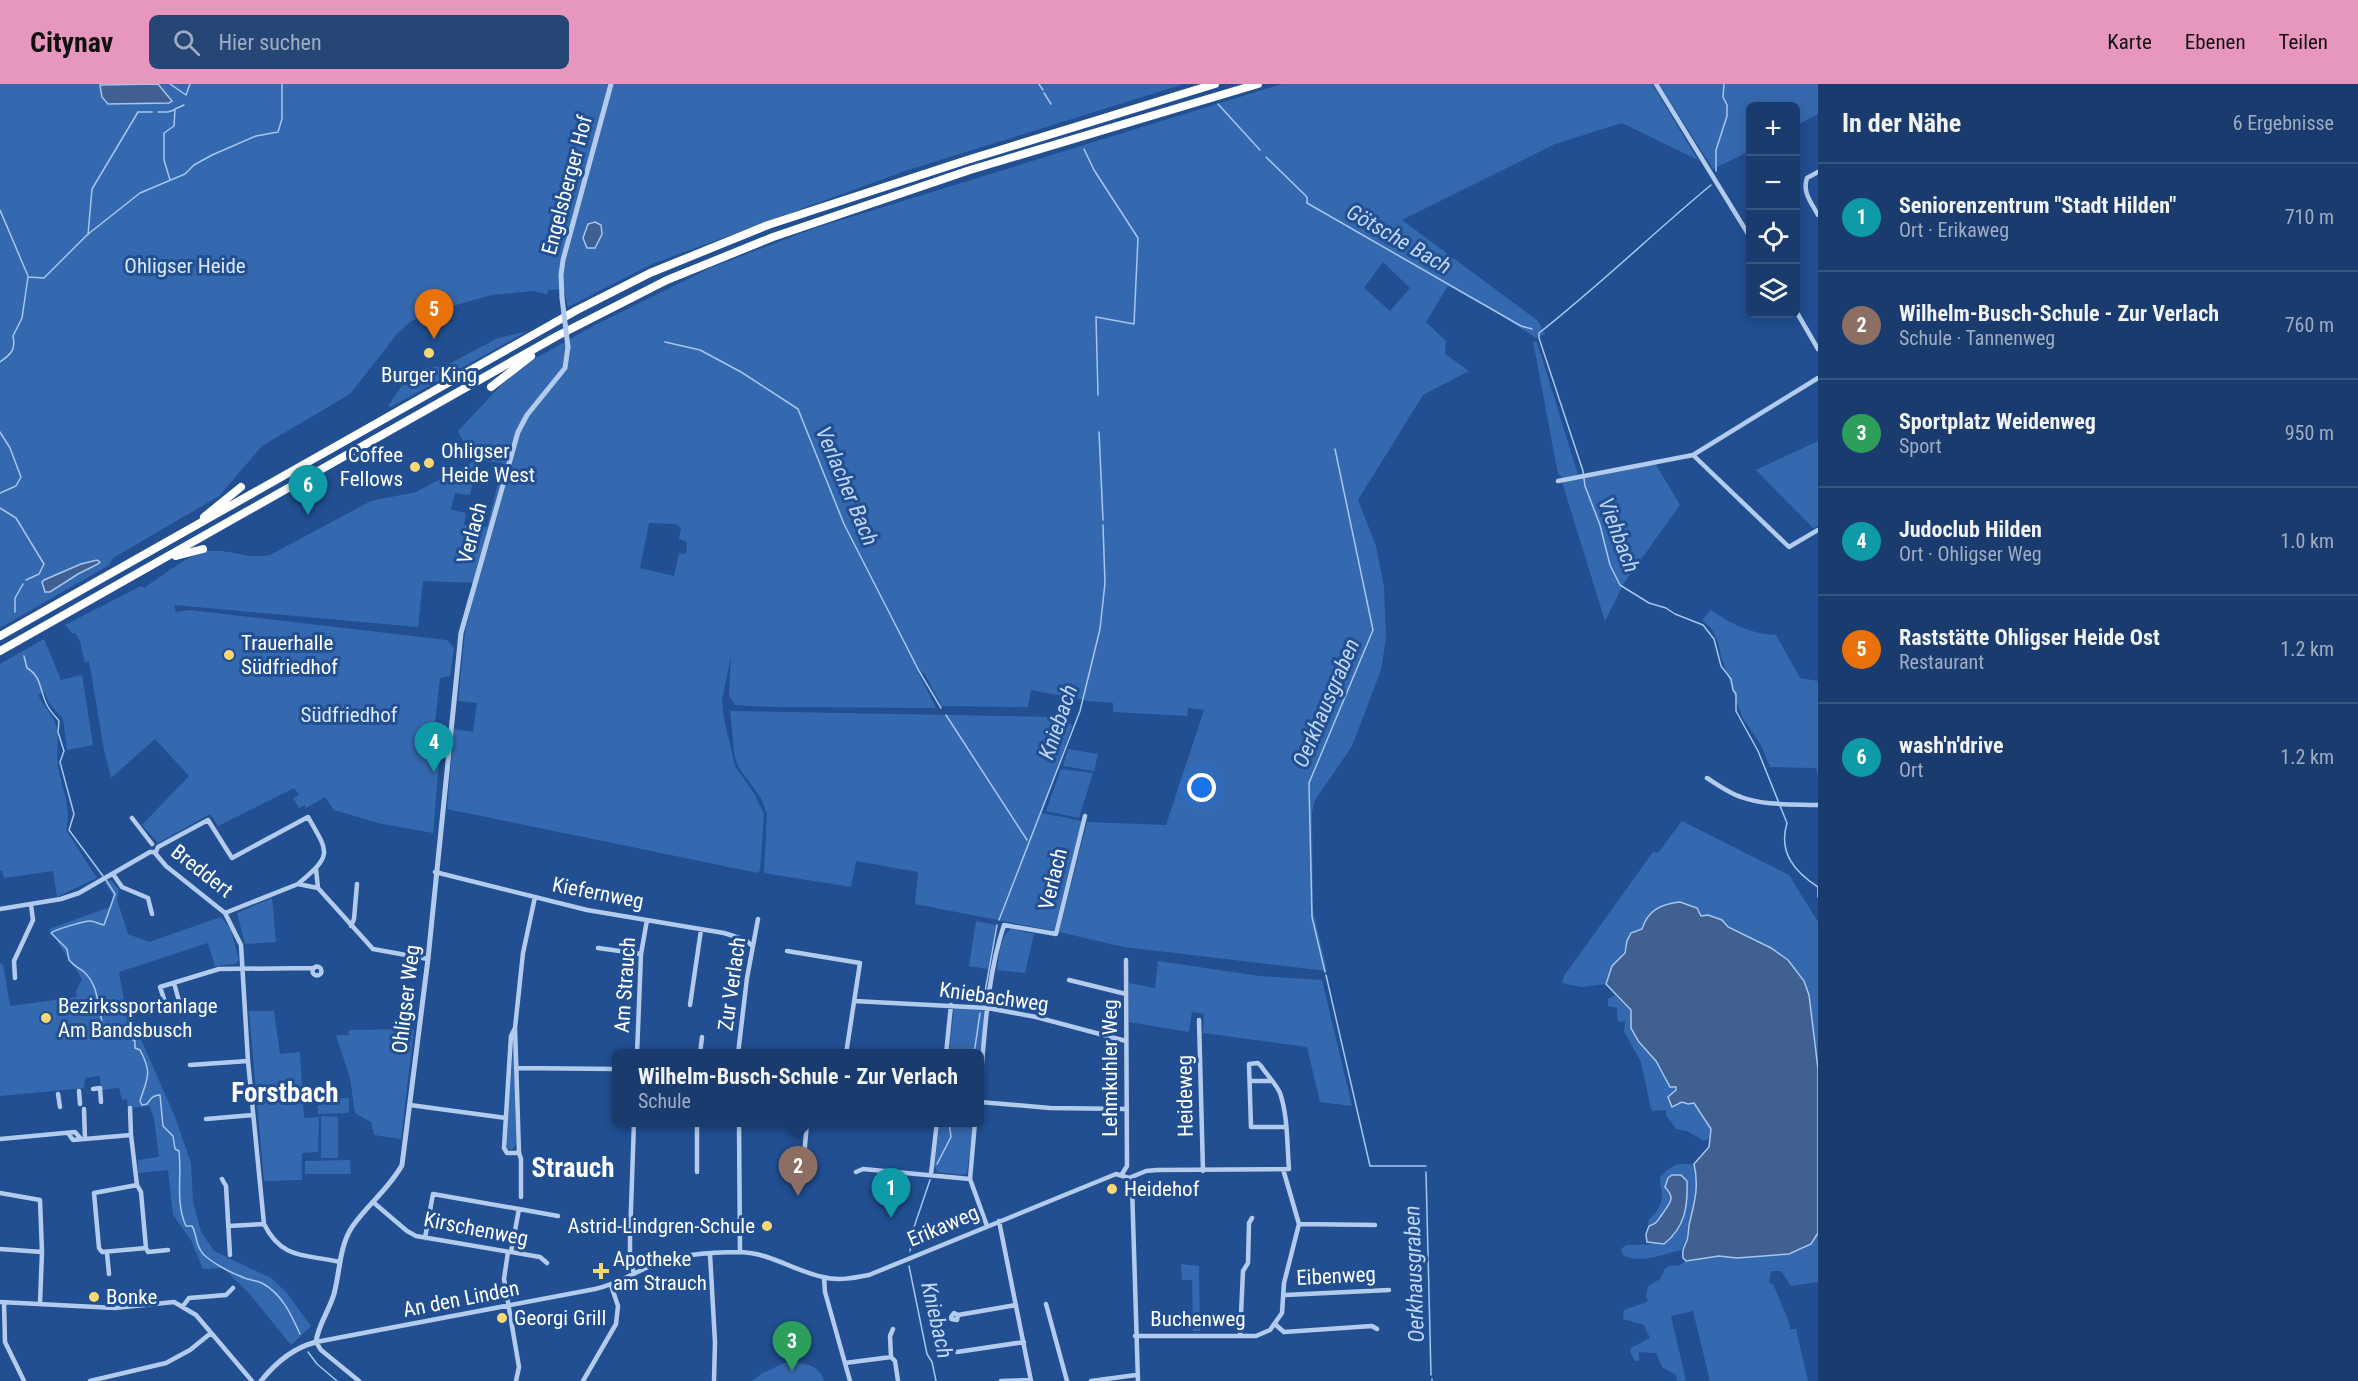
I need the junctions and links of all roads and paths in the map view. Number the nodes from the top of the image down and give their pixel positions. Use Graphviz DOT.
graph roads {
  1 [pos="611,84"];
  2 [pos="1215,84"];
  3 [pos="1258,84"];
  4 [pos="1656,84"];
  5 [pos="1818,172"];
  6 [pos="1818,215"];
  7 [pos="1746,230"];
  8 [pos="578,310"];
  9 [pos="1800,318"];
  10 [pos="545,321"];
  11 [pos="558,336"];
  12 [pos="568,347"];
  13 [pos="1818,349"];
  14 [pos="1818,378"];
  15 [pos="491,387"];
  16 [pos="1693,455"];
  17 [pos="1558,481"];
  18 [pos="241,487"];
  19 [pos="1818,531"];
  20 [pos="185,532"];
  21 [pos="203,549"];
  22 [pos="142,571"];
  23 [pos="0,636"];
  24 [pos="461,636"];
  25 [pos="0,651"];
  26 [pos="1707,778"];
  27 [pos="1818,805"];
  28 [pos="1085,816"];
  29 [pos="132,818"];
  30 [pos="152,844"];
  31 [pos="158,847"];
  32 [pos="152,852"];
  33 [pos="316,869"];
  34 [pos="435,872"];
  35 [pos="113,874"];
  36 [pos="298,884"];
  37 [pos="357,884"];
  38 [pos="318,888"];
  39 [pos="535,897"];
  40 [pos="31,904"];
  41 [pos="0,909"];
  42 [pos="225,913"];
  43 [pos="152,914"];
  44 [pos="758,919"];
  45 [pos="647,920"];
  46 [pos="351,926"];
  47 [pos="701,930"];
  48 [pos="752,946"];
  49 [pos="598,948"];
  50 [pos="787,951"];
  51 [pos="641,954"];
  52 [pos="428,959"];
  53 [pos="1126,960"];
  54 [pos="243,968"];
  55 [pos="314,968"];
  56 [pos="15,978"];
  57 [pos="1070,980"];
  58 [pos="174,983"];
  59 [pos="1126,994"];
  60 [pos="854,1001"];
  61 [pos="690,1005"];
  62 [pos="951,1005"];
  63 [pos="988,1008"];
  64 [pos="1199,1020"];
  65 [pos="515,1028"];
  66 [pos="702,1037"];
  67 [pos="1126,1041"];
  68 [pos="637,1049"];
  69 [pos="700,1049"];
  70 [pos="739,1049"];
  71 [pos="847,1049"];
  72 [pos="946,1049"];
  73 [pos="984,1049"];
  74 [pos="248,1061"];
  75 [pos="190,1065"];
  76 [pos="516,1068"];
  77 [pos="612,1069"];
  78 [pos="1250,1081"];
  79 [pos="1271,1081"];
  80 [pos="93,1089"];
  81 [pos="79,1091"];
  82 [pos="58,1094"];
  83 [pos="101,1101"];
  84 [pos="984,1102"];
  85 [pos="410,1105"];
  86 [pos="60,1107"];
  87 [pos="130,1108"];
  88 [pos="1127,1109"];
  89 [pos="253,1115"];
  90 [pos="506,1118"];
  91 [pos="206,1119"];
  92 [pos="634,1127"];
  93 [pos="697,1127"];
  94 [pos="739,1127"];
  95 [pos="807,1127"];
  96 [pos="936,1127"];
  97 [pos="975,1127"];
  98 [pos="1285,1127"];
  99 [pos="131,1135"];
  100 [pos="0,1139"];
  101 [pos="83,1139"];
  102 [pos="519,1153"];
  103 [pos="804,1157"];
  104 [pos="1286,1169"];
  105 [pos="1203,1171"];
  106 [pos="697,1172"];
  107 [pos="856,1172"];
  108 [pos="931,1174"];
  109 [pos="1122,1174"];
  110 [pos="1129,1178"];
  111 [pos="222,1179"];
  112 [pos="970,1179"];
  113 [pos="137,1185"];
  114 [pos="0,1193"];
  115 [pos="520,1197"];
  116 [pos="373,1202"];
  117 [pos="519,1209"];
  118 [pos="558,1216"];
  119 [pos="1252,1218"];
  120 [pos="999,1221"];
  121 [pos="264,1224"];
  122 [pos="1299,1224"];
  123 [pos="1375,1225"];
  124 [pos="229,1226"];
  125 [pos="987,1226"];
  126 [pos="425,1238"];
  127 [pos="146,1248"];
  128 [pos="0,1249"];
  129 [pos="168,1250"];
  130 [pos="42,1252"];
  131 [pos="510,1252"];
  132 [pos="740,1252"];
  133 [pos="107,1253"];
  134 [pos="710,1254"];
  135 [pos="231,1255"];
  136 [pos="340,1262"];
  137 [pos="547,1263"];
  138 [pos="109,1274"];
  139 [pos="634,1274"];
  140 [pos="824,1278"];
  141 [pos="611,1286"];
  142 [pos="233,1287"];
  143 [pos="1389,1290"];
  144 [pos="1285,1295"];
  145 [pos="2,1302"];
  146 [pos="40,1303"];
  147 [pos="1046,1304"];
  148 [pos="1016,1305"];
  149 [pos="183,1306"];
  150 [pos="508,1306"];
  151 [pos="958,1315"];
  152 [pos="1276,1325"];
  153 [pos="893,1329"];
  154 [pos="1377,1329"];
  155 [pos="211,1333"];
  156 [pos="1135,1336"];
  157 [pos="1240,1336"];
  158 [pos="316,1342"];
  159 [pos="1024,1342"];
  160 [pos="957,1352"];
  161 [pos="891,1358"];
  162 [pos="845,1364"];
  163 [pos="1137,1378"];
  164 [pos="1031,1380"];
  165 [pos="24,1381"];
  166 [pos="90,1381"];
  167 [pos="252,1381"];
  168 [pos="261,1381"];
  169 [pos="359,1381"];
  170 [pos="516,1381"];
  171 [pos="584,1381"];
  172 [pos="714,1381"];
  173 [pos="850,1381"];
  174 [pos="898,1381"];
  175 [pos="1001,1381"];
  176 [pos="1067,1381"];
  177 [pos="1091,1381"];
  1 -- 12 [label="street, Engelsberger Hof, bridge"];
  2 -- 8 [label="highway"];
  3 -- 11 [label="highway"];
  4 -- 7 [label="street"];
  5 -- 6 [label="street"];
  8 -- 10 [label="highway"];
  8 -- 20 [label="highway"];
  9 -- 13 [label="street"];
  11 -- 15 [label="highway"];
  11 -- 22 [label="highway"];
  12 -- 24 [label="street, Verlach"];
  14 -- 16 [label="street"];
  16 -- 17 [label="street"];
  16 -- 19 [label="street"];
  18 -- 20 [label="highway"];
  20 -- 23 [label="highway"];
  21 -- 22 [label="highway"];
  22 -- 25 [label="highway"];
  24 -- 34 [label="street, Ohligser Weg"];
  26 -- 27 [label="street"];
  28 -- 63 [label="street, Verlach"];
  29 -- 30 [label="street"];
  30 -- 31 [label="street, Breddert"];
  30 -- 32 [label="street, Breddert"];
  31 -- 32 [label="street, Breddert"];
  31 -- 33 [label="street"];
  32 -- 35 [label="street, Breddert"];
  32 -- 42 [label="street, Breddert"];
  33 -- 36 [label="street"];
  33 -- 38 [label="street"];
  34 -- 39 [label="street, Kiefernweg"];
  34 -- 52 [label="street, Ohligser Weg"];
  35 -- 40 [label="street, Breddert"];
  35 -- 43 [label="street"];
  36 -- 38 [label="street"];
  36 -- 42 [label="street, Breddert"];
  37 -- 46 [label="street"];
  38 -- 46 [label="street"];
  39 -- 45 [label="street, Kiefernweg"];
  39 -- 65 [label="street"];
  40 -- 41 [label="street, Breddert"];
  40 -- 56 [label="street"];
  42 -- 54 [label="street"];
  44 -- 48 [label="street, Zur Verlach"];
  45 -- 47 [label="street, Kiefernweg"];
  45 -- 51 [label="street, Am Strauch"];
  46 -- 52 [label="street"];
  47 -- 48 [label="street, Kiefernweg"];
  47 -- 61 [label="street"];
  48 -- 70 [label="street, Zur Verlach"];
  49 -- 51 [label="street"];
  50 -- 60 [label="street"];
  51 -- 68 [label="street, Am Strauch"];
  52 -- 85 [label="street, Ohligser Weg"];
  53 -- 59 [label="street, Lehmkuhler Weg"];
  54 -- 55 [label="street"];
  54 -- 58 [label="street"];
  54 -- 74 [label="street"];
  57 -- 59 [label="street"];
  58 -- 58 [label="street"];
  59 -- 67 [label="street, Lehmkuhler Weg"];
  60 -- 62 [label="street, Kniebachweg"];
  60 -- 71 [label="street"];
  62 -- 63 [label="street, Kniebachweg"];
  62 -- 72 [label="street"];
  63 -- 67 [label="street, Kniebachweg"];
  63 -- 73 [label="street"];
  64 -- 105 [label="street, Heideweg"];
  65 -- 76 [label="street"];
  65 -- 90 [label="street"];
  66 -- 69 [label="street"];
  67 -- 88 [label="street, Lehmkuhler Weg"];
  74 -- 75 [label="street"];
  74 -- 89 [label="street"];
  76 -- 77 [label="street"];
  76 -- 102 [label="street"];
  78 -- 79 [label="street"];
  78 -- 79 [label="street"];
  78 -- 98 [label="street"];
  79 -- 98 [label="street"];
  80 -- 83 [label="street"];
  81 -- 101 [label="street"];
  82 -- 86 [label="street"];
  84 -- 88 [label="street"];
  85 -- 90 [label="street"];
  85 -- 116 [label="street, Ohligser Weg"];
  87 -- 99 [label="street"];
  88 -- 109 [label="street, Lehmkuhler Weg"];
  89 -- 91 [label="street"];
  89 -- 121 [label="street"];
  90 -- 102 [label="street"];
  92 -- 139 [label="street"];
  93 -- 106 [label="street"];
  94 -- 132 [label="street"];
  95 -- 103 [label="street"];
  96 -- 108 [label="street"];
  97 -- 112 [label="street"];
  98 -- 104 [label="street"];
  99 -- 101 [label="street"];
  99 -- 113 [label="street"];
  100 -- 101 [label="street"];
  102 -- 115 [label="street"];
  104 -- 105 [label="street"];
  104 -- 122 [label="street"];
  105 -- 110 [label="street"];
  107 -- 108 [label="street"];
  108 -- 112 [label="street"];
  109 -- 110 [label="street"];
  109 -- 120 [label="street, Erikaweg"];
  110 -- 156 [label="street"];
  111 -- 124 [label="street"];
  112 -- 125 [label="street"];
  113 -- 127 [label="street"];
  113 -- 133 [label="street"];
  114 -- 130 [label="street"];
  116 -- 126 [label="street, Kirschenweg"];
  116 -- 136 [label="street, Ohligser Weg"];
  117 -- 118 [label="street"];
  117 -- 126 [label="street"];
  117 -- 131 [label="street"];
  119 -- 157 [label="street"];
  120 -- 125 [label="street, Erikaweg"];
  120 -- 148 [label="street"];
  121 -- 124 [label="street"];
  121 -- 136 [label="street"];
  122 -- 123 [label="street"];
  122 -- 144 [label="street, Buchenweg"];
  124 -- 135 [label="street"];
  125 -- 140 [label="street, Erikaweg"];
  126 -- 131 [label="street, Kirschenweg"];
  127 -- 129 [label="street"];
  127 -- 133 [label="street"];
  128 -- 130 [label="street"];
  130 -- 146 [label="street"];
  131 -- 137 [label="street, Kirschenweg"];
  131 -- 150 [label="street"];
  132 -- 134 [label="street, Erikaweg"];
  132 -- 140 [label="street, Erikaweg"];
  133 -- 138 [label="street"];
  134 -- 139 [label="street, Erikaweg"];
  134 -- 172 [label="street"];
  136 -- 158 [label="street, Ohligser Weg"];
  139 -- 141 [label="street, Erikaweg"];
  140 -- 162 [label="street"];
  141 -- 150 [label="street, An den Linden"];
  141 -- 171 [label="street"];
  142 -- 149 [label="street"];
  143 -- 144 [label="street, Eibenweg"];
  144 -- 152 [label="street, Buchenweg"];
  145 -- 146 [label="street"];
  145 -- 165 [label="street"];
  146 -- 149 [label="street"];
  147 -- 176 [label="street"];
  148 -- 151 [label="street"];
  148 -- 159 [label="street"];
  149 -- 155 [label="street"];
  150 -- 158 [label="street, An den Linden"];
  150 -- 170 [label="street"];
  152 -- 154 [label="street"];
  152 -- 157 [label="street, Buchenweg"];
  153 -- 161 [label="street"];
  155 -- 166 [label="street"];
  155 -- 167 [label="street"];
  156 -- 157 [label="street, Buchenweg"];
  156 -- 163 [label="street"];
  158 -- 168 [label="street"];
  158 -- 169 [label="street"];
  159 -- 160 [label="street"];
  159 -- 164 [label="street"];
  161 -- 162 [label="street"];
  161 -- 174 [label="street"];
  162 -- 173 [label="street"];
  163 -- 177 [label="street"];
  164 -- 175 [label="street"];
}
